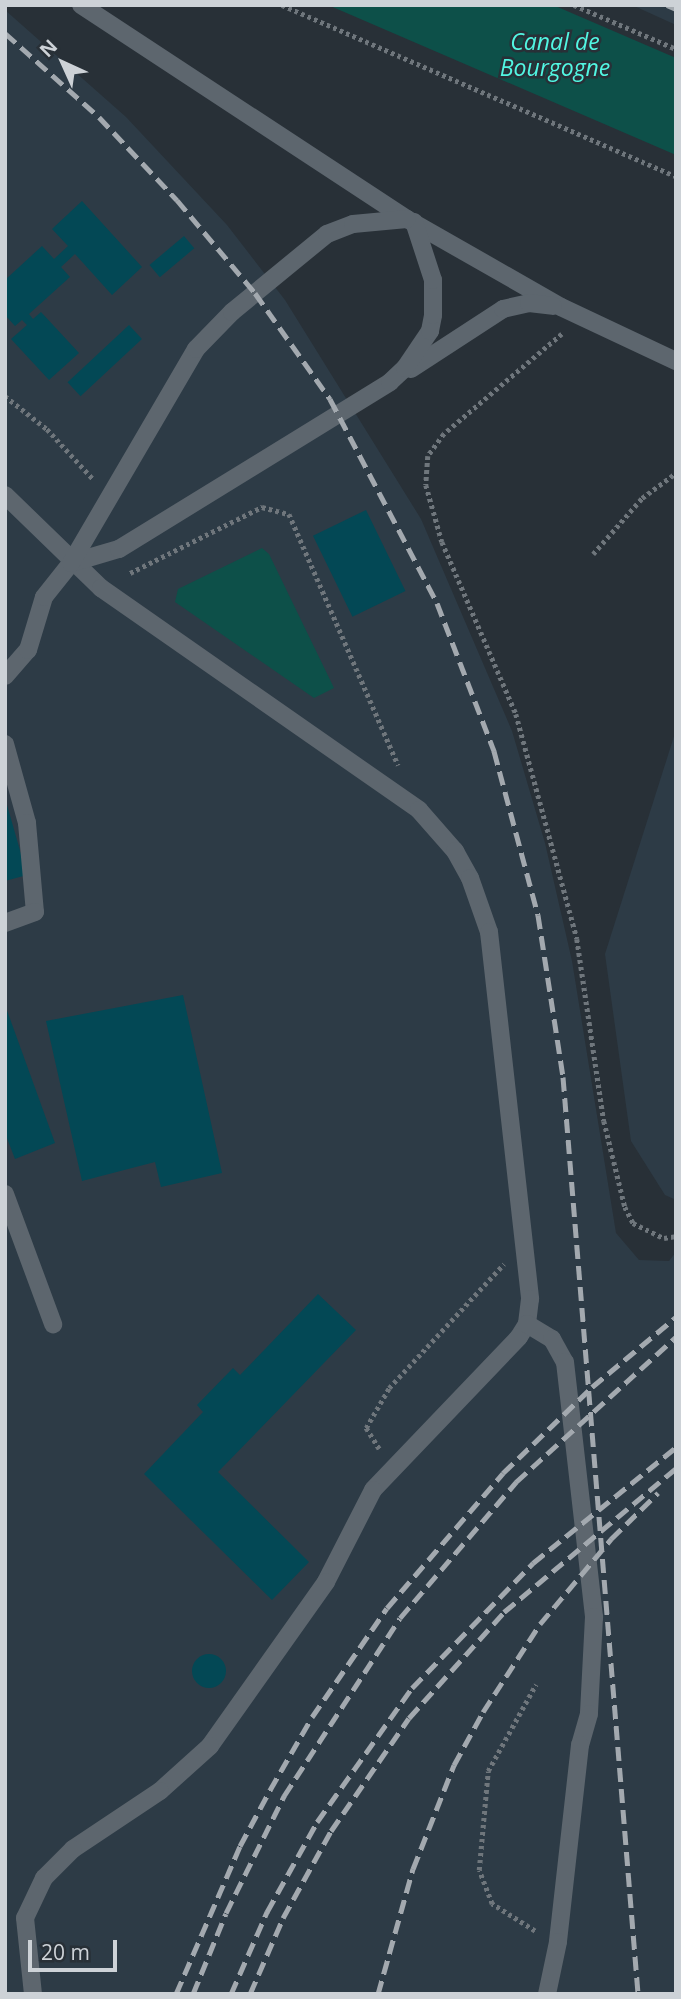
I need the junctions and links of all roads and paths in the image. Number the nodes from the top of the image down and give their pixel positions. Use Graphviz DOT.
graph roads {
  1 [pos="81,5"];
  2 [pos="282,5"];
  3 [pos="574,5"];
  4 [pos="676,49"];
  5 [pos="676,176"];
  6 [pos="411,220"];
  7 [pos="561,307"];
  8 [pos="581,317"];
  9 [pos="676,362"];
  10 [pos="390,382"];
  11 [pos="5,396"];
  12 [pos="676,473"];
  13 [pos="5,495"];
  14 [pos="109,495"];
  15 [pos="593,554"];
  16 [pos="71,563"];
  17 [pos="101,588"];
  18 [pos="5,676"];
  19 [pos="5,744"];
  20 [pos="402,774"];
  21 [pos="5,923"];
  22 [pos="5,1194"];
  23 [pos="676,1236"];
  24 [pos="524,1241"];
  25 [pos="53,1324"];
  26 [pos="527,1324"];
  27 [pos="393,1466"];
  28 [pos="536,1684"];
  29 [pos="558,1942"];
  30 [pos="33,1994"];
  31 [pos="547,1994"];
  1 -- 6 [label="street"];
  2 -- 5 [label="path"];
  3 -- 4 [label="path"];
  6 -- 7 [label="street"];
  6 -- 10 [label="street"];
  6 -- 14 [label="street"];
  7 -- 8 [label="street"];
  7 -- 10 [label="street"];
  8 -- 9 [label="street"];
  8 -- 23 [label="path"];
  10 -- 16 [label="street"];
  11 -- 14 [label="path"];
  12 -- 15 [label="path"];
  13 -- 16 [label="street"];
  14 -- 16 [label="street"];
  16 -- 17 [label="street"];
  16 -- 18 [label="street"];
  17 -- 20 [label="path"];
  17 -- 24 [label="street"];
  19 -- 21 [label="street"];
  22 -- 25 [label="street"];
  24 -- 26 [label="street"];
  24 -- 27 [label="path"];
  26 -- 27 [label="street"];
  26 -- 29 [label="street"];
  27 -- 30 [label="street"];
  28 -- 29 [label="path"];
  29 -- 31 [label="street"];
}
